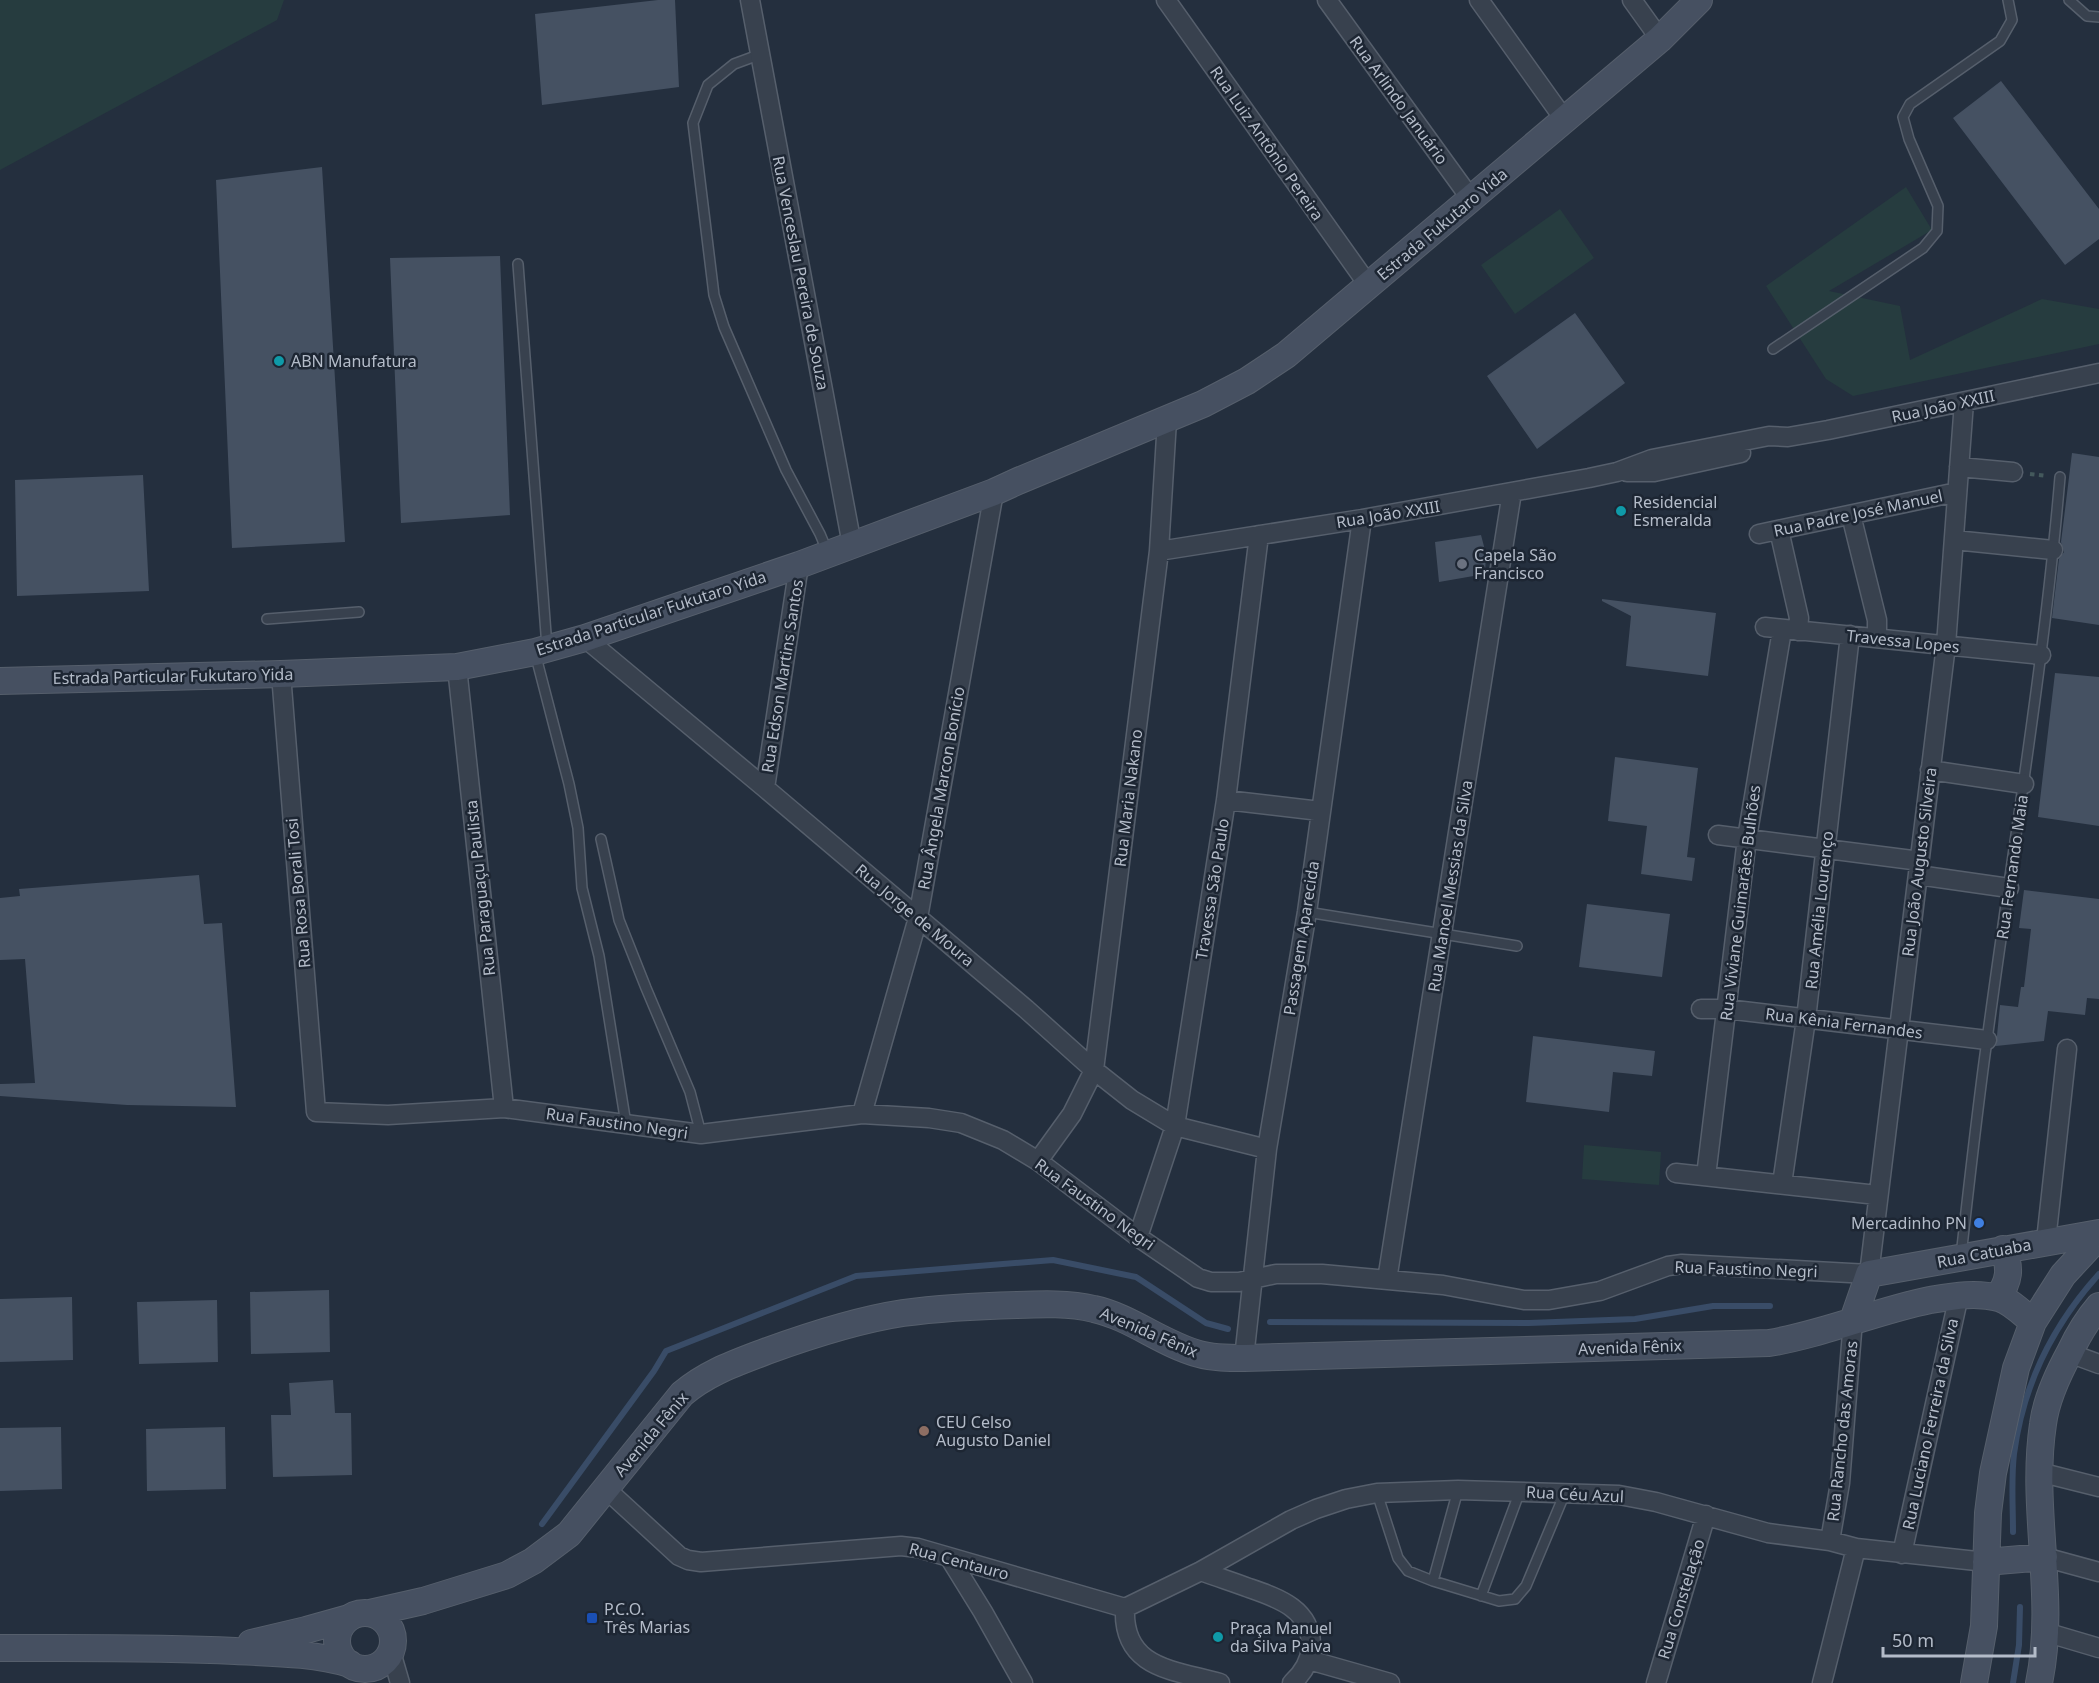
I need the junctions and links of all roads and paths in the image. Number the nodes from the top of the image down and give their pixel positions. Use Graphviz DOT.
graph roads {
  1 [pos="750,0"];
  2 [pos="1166,0"];
  3 [pos="1327,0"];
  4 [pos="1479,0"];
  5 [pos="1632,0"];
  6 [pos="1699,0"];
  7 [pos="2008,0"];
  8 [pos="2068,0"];
  9 [pos="2099,17"];
  10 [pos="1660,39"];
  11 [pos="760,54"];
  12 [pos="1564,119"];
  13 [pos="1470,199"];
  14 [pos="518,264"];
  15 [pos="1369,286"];
  16 [pos="1773,349"];
  17 [pos="2099,373"];
  18 [pos="1964,402"];
  19 [pos="1167,420"];
  20 [pos="1959,467"];
  21 [pos="2013,472"];
  22 [pos="2060,477"];
  23 [pos="994,492"];
  24 [pos="1512,492"];
  25 [pos="1957,492"];
  26 [pos="1851,515"];
  27 [pos="1362,519"];
  28 [pos="1779,530"];
  29 [pos="1759,534"];
  30 [pos="1259,535"];
  31 [pos="1954,540"];
  32 [pos="840,549"];
  33 [pos="2054,550"];
  34 [pos="1159,551"];
  35 [pos="799,565"];
  36 [pos="358,612"];
  37 [pos="267,619"];
  38 [pos="1781,630"];
  39 [pos="1850,635"];
  40 [pos="1877,638"];
  41 [pos="585,639"];
  42 [pos="1946,645"];
  43 [pos="541,650"];
  44 [pos="2040,655"];
  45 [pos="457,668"];
  46 [pos="281,674"];
  47 [pos="0,681"];
  48 [pos="1930,770"];
  49 [pos="2024,784"];
  50 [pos="765,788"];
  51 [pos="1226,801"];
  52 [pos="1320,811"];
  53 [pos="1719,835"];
  54 [pos="1747,838"];
  55 [pos="601,839"];
  56 [pos="1826,849"];
  57 [pos="1919,868"];
  58 [pos="2009,888"];
  59 [pos="1307,912"];
  60 [pos="918,918"];
  61 [pos="1443,934"];
  62 [pos="1517,946"];
  63 [pos="1701,1009"];
  64 [pos="1726,1009"];
  65 [pos="1806,1019"];
  66 [pos="1898,1030"];
  67 [pos="1987,1040"];
  68 [pos="2067,1049"];
  69 [pos="1094,1070"];
  70 [pos="504,1108"];
  71 [pos="316,1112"];
  72 [pos="862,1114"];
  73 [pos="626,1124"];
  74 [pos="1174,1126"];
  75 [pos="701,1134"];
  76 [pos="1267,1149"];
  77 [pos="1038,1161"];
  78 [pos="1676,1173"];
  79 [pos="1706,1176"];
  80 [pos="1782,1184"];
  81 [pos="1877,1195"];
  82 [pos="2099,1234"];
  83 [pos="1138,1237"];
  84 [pos="2046,1241"];
  85 [pos="2002,1249"];
  86 [pos="1961,1256"];
  87 [pos="1869,1274"];
  88 [pos="1254,1279"];
  89 [pos="1387,1280"];
  90 [pos="1959,1295"];
  91 [pos="1997,1298"];
  92 [pos="2099,1306"];
  93 [pos="1853,1320"];
  94 [pos="2033,1322"];
  95 [pos="2069,1353"];
  96 [pos="1244,1358"];
  97 [pos="2099,1364"];
  98 [pos="2039,1472"];
  99 [pos="2099,1487"];
  100 [pos="606,1489"];
  101 [pos="1458,1490"];
  102 [pos="1520,1491"];
  103 [pos="1566,1492"];
  104 [pos="1377,1493"];
  105 [pos="1706,1515"];
  106 [pos="1830,1541"];
  107 [pos="1856,1548"];
  108 [pos="1902,1554"];
  109 [pos="949,1557"];
  110 [pos="2044,1557"];
  111 [pos="1986,1562"];
  112 [pos="986,1568"];
  113 [pos="1201,1571"];
  114 [pos="2099,1572"];
  115 [pos="1433,1581"];
  116 [pos="1481,1596"];
  117 [pos="423,1601"];
  118 [pos="1125,1608"];
  119 [pos="983,1612"];
  120 [pos="359,1615"];
  121 [pos="2045,1632"];
  122 [pos="392,1645"];
  123 [pos="0,1648"];
  124 [pos="2099,1648"];
  125 [pos="218,1650"];
  126 [pos="1309,1660"];
  127 [pos="350,1664"];
  128 [pos="400,1683"];
  129 [pos="1023,1683"];
  130 [pos="1220,1683"];
  131 [pos="1292,1683"];
  132 [pos="1390,1683"];
  133 [pos="1656,1683"];
  134 [pos="1822,1683"];
  135 [pos="1974,1683"];
  136 [pos="2039,1683"];
  1 -- 11 [label="street, Rua Venceslau Pereira de Souza"];
  2 -- 15 [label="street, Rua Luiz Antônio Pereira"];
  3 -- 13 [label="street, Rua Arlindo Januário"];
  4 -- 12 [label="street"];
  5 -- 10 [label="street"];
  6 -- 10 [label="street, Estrada Fukutaro Yida"];
  7 -- 16 [label="lane"];
  8 -- 9 [label="lane"];
  10 -- 12 [label="street, Estrada Fukutaro Yida"];
  11 -- 32 [label="street, Rua Venceslau Pereira de Souza"];
  11 -- 32 [label="lane"];
  12 -- 13 [label="street, Estrada Fukutaro Yida"];
  13 -- 15 [label="street, Estrada Fukutaro Yida"];
  14 -- 43 [label="lane"];
  15 -- 19 [label="street, Estrada Fukutaro Yida"];
  17 -- 18 [label="street, Rua João XXIII"];
  18 -- 20 [label="street, Rua João Augusto Silveira"];
  18 -- 24 [label="street, Rua João XXIII"];
  19 -- 23 [label="street, Estrada Particular Fukutaro Yida"];
  19 -- 34 [label="street, Rua Maria Nakano"];
  20 -- 21 [label="street"];
  20 -- 25 [label="street, Rua João Augusto Silveira"];
  21 -- 22 [label="path"];
  22 -- 33 [label="lane, Rua Fernando Maia"];
  23 -- 32 [label="street, Estrada Particular Fukutaro Yida"];
  23 -- 60 [label="street, Rua Ângela Marcon Bonício"];
  24 -- 27 [label="street, Rua João XXIII"];
  24 -- 61 [label="street, Rua Manoel Messias da Silva"];
  25 -- 26 [label="street, Rua Padre José Manuel"];
  25 -- 31 [label="street, Rua João Augusto Silveira"];
  26 -- 28 [label="street, Rua Padre José Manuel"];
  26 -- 40 [label="street"];
  27 -- 30 [label="street, Rua João XXIII"];
  27 -- 52 [label="street, Passagem Aparecida"];
  28 -- 29 [label="street, Rua Padre José Manuel"];
  28 -- 38 [label="street, Rua Viviane Guimarães Bulhões"];
  30 -- 34 [label="street, Rua João XXIII"];
  30 -- 51 [label="street, Travessa São Paulo"];
  31 -- 33 [label="street"];
  31 -- 42 [label="street, Rua João Augusto Silveira"];
  32 -- 35 [label="street, Estrada Particular Fukutaro Yida"];
  33 -- 44 [label="lane, Rua Fernando Maia"];
  34 -- 69 [label="street, Rua Maria Nakano"];
  35 -- 41 [label="street, Estrada Particular Fukutaro Yida"];
  35 -- 50 [label="street, Rua Edson Martins Santos"];
  36 -- 37 [label="lane"];
  38 -- 39 [label="street, Travessa Lopes"];
  38 -- 54 [label="street, Rua Viviane Guimarães Bulhões"];
  39 -- 40 [label="street, Travessa Lopes"];
  39 -- 56 [label="street, Rua Amélia Lourenço"];
  40 -- 42 [label="street, Travessa Lopes"];
  41 -- 43 [label="street, Estrada Particular Fukutaro Yida"];
  41 -- 50 [label="street, Rua Jorge de Moura"];
  42 -- 44 [label="street, Travessa Lopes"];
  42 -- 48 [label="street, Rua João Augusto Silveira"];
  43 -- 45 [label="street, Estrada Particular Fukutaro Yida"];
  43 -- 73 [label="lane"];
  44 -- 49 [label="lane, Rua Fernando Maia"];
  45 -- 46 [label="street, Estrada Particular Fukutaro Yida"];
  45 -- 70 [label="street, Rua Paraguaçu Paulista"];
  46 -- 47 [label="street, Estrada Particular Fukutaro Yida"];
  46 -- 71 [label="street, Rua Rosa Borali Tosi"];
  48 -- 49 [label="street"];
  48 -- 57 [label="street, Rua João Augusto Silveira"];
  49 -- 58 [label="lane, Rua Fernando Maia"];
  50 -- 60 [label="street, Rua Jorge de Moura"];
  51 -- 52 [label="street"];
  51 -- 74 [label="street, Travessa São Paulo"];
  52 -- 59 [label="street, Passagem Aparecida"];
  53 -- 54 [label="street"];
  54 -- 56 [label="street"];
  54 -- 64 [label="street, Rua Viviane Guimarães Bulhões"];
  55 -- 75 [label="lane"];
  56 -- 57 [label="street"];
  56 -- 65 [label="street, Rua Amélia Lourenço"];
  57 -- 58 [label="street"];
  57 -- 66 [label="street, Rua João Augusto Silveira"];
  58 -- 67 [label="lane, Rua Fernando Maia"];
  59 -- 61 [label="lane"];
  59 -- 76 [label="street, Passagem Aparecida"];
  60 -- 69 [label="street, Rua Jorge de Moura"];
  60 -- 72 [label="street, Rua Ângela Marcon Bonício"];
  61 -- 62 [label="lane"];
  61 -- 89 [label="street, Rua Manoel Messias da Silva"];
  63 -- 64 [label="street, Rua Kênia Fernandes"];
  64 -- 65 [label="street, Rua Kênia Fernandes"];
  64 -- 79 [label="street, Rua Viviane Guimarães Bulhões"];
  65 -- 66 [label="street, Rua Kênia Fernandes"];
  65 -- 80 [label="street, Rua Amélia Lourenço"];
  66 -- 67 [label="street, Rua Kênia Fernandes"];
  66 -- 81 [label="street, Rua João Augusto Silveira"];
  67 -- 86 [label="lane, Rua Fernando Maia"];
  68 -- 84 [label="street"];
  69 -- 74 [label="street, Rua Jorge de Moura"];
  69 -- 77 [label="street, Rua Maria Nakano"];
  70 -- 71 [label="street, Rua Faustino Negri"];
  70 -- 73 [label="street, Rua Faustino Negri"];
  72 -- 75 [label="street, Rua Faustino Negri"];
  72 -- 77 [label="street, Rua Faustino Negri"];
  73 -- 75 [label="street, Rua Faustino Negri"];
  74 -- 76 [label="street, Rua Jorge de Moura"];
  74 -- 83 [label="street, Travessa São Paulo"];
  76 -- 88 [label="street, Passagem Aparecida"];
  77 -- 83 [label="street, Rua Faustino Negri"];
  78 -- 79 [label="street"];
  79 -- 80 [label="street"];
  80 -- 81 [label="street"];
  81 -- 87 [label="street, Rua João Augusto Silveira"];
  82 -- 84 [label="street, Rua Catuaba"];
  82 -- 94 [label="street"];
  83 -- 88 [label="street, Rua Faustino Negri"];
  84 -- 85 [label="street, Rua Catuaba"];
  85 -- 86 [label="street, Rua Catuaba"];
  85 -- 91 [label="street"];
  86 -- 87 [label="street, Rua Catuaba"];
  87 -- 89 [label="street, Rua Faustino Negri"];
  87 -- 93 [label="street, Rua João Augusto Silveira"];
  88 -- 89 [label="street, Rua Faustino Negri"];
  88 -- 96 [label="street, Passagem Aparecida"];
  90 -- 91 [label="street, Avenida Fênix"];
  90 -- 93 [label="street, Avenida Fênix"];
  90 -- 108 [label="street, Rua Luciano Ferreira da Silva"];
  91 -- 94 [label="street, Avenida Fênix"];
  92 -- 95 [label="street"];
  93 -- 96 [label="street, Avenida Fênix"];
  93 -- 106 [label="street, Rua Rancho das Amoras"];
  94 -- 111 [label="street"];
  95 -- 97 [label="street"];
  95 -- 98 [label="street"];
  96 -- 100 [label="street, Avenida Fênix"];
  98 -- 99 [label="street"];
  98 -- 110 [label="street"];
  100 -- 109 [label="street, Rua Centauro"];
  100 -- 117 [label="street, Avenida Fênix"];
  101 -- 102 [label="street, Rua Céu Azul"];
  101 -- 104 [label="street, Rua Céu Azul"];
  101 -- 115 [label="lane"];
  102 -- 103 [label="street, Rua Céu Azul"];
  102 -- 116 [label="lane"];
  103 -- 105 [label="street, Rua Céu Azul"];
  103 -- 116 [label="lane"];
  104 -- 113 [label="street, Rua Céu Azul"];
  104 -- 115 [label="lane"];
  105 -- 106 [label="street, Rua Céu Azul"];
  105 -- 133 [label="street, Rua Constelação"];
  106 -- 107 [label="street, Rua Céu Azul"];
  107 -- 108 [label="street, Rua Céu Azul"];
  107 -- 134 [label="street"];
  108 -- 111 [label="street, Rua Céu Azul"];
  109 -- 112 [label="street, Rua Centauro"];
  109 -- 119 [label="street"];
  110 -- 111 [label="street, Rua Céu Azul"];
  110 -- 114 [label="street"];
  110 -- 121 [label="street"];
  111 -- 135 [label="street"];
  112 -- 118 [label="street, Rua Centauro"];
  112 -- 119 [label="street"];
  113 -- 118 [label="street, Rua Céu Azul"];
  113 -- 126 [label="street"];
  115 -- 116 [label="lane"];
  117 -- 120 [label="street, Avenida Fênix"];
  117 -- 122 [label="street"];
  118 -- 130 [label="street"];
  119 -- 129 [label="street"];
  120 -- 122 [label="street"];
  120 -- 125 [label="street, Avenida Fênix"];
  120 -- 127 [label="street"];
  121 -- 124 [label="street"];
  121 -- 136 [label="street"];
  122 -- 127 [label="street"];
  122 -- 128 [label="street"];
  123 -- 125 [label="street"];
  125 -- 127 [label="street"];
  126 -- 131 [label="street"];
  126 -- 132 [label="street"];
}
